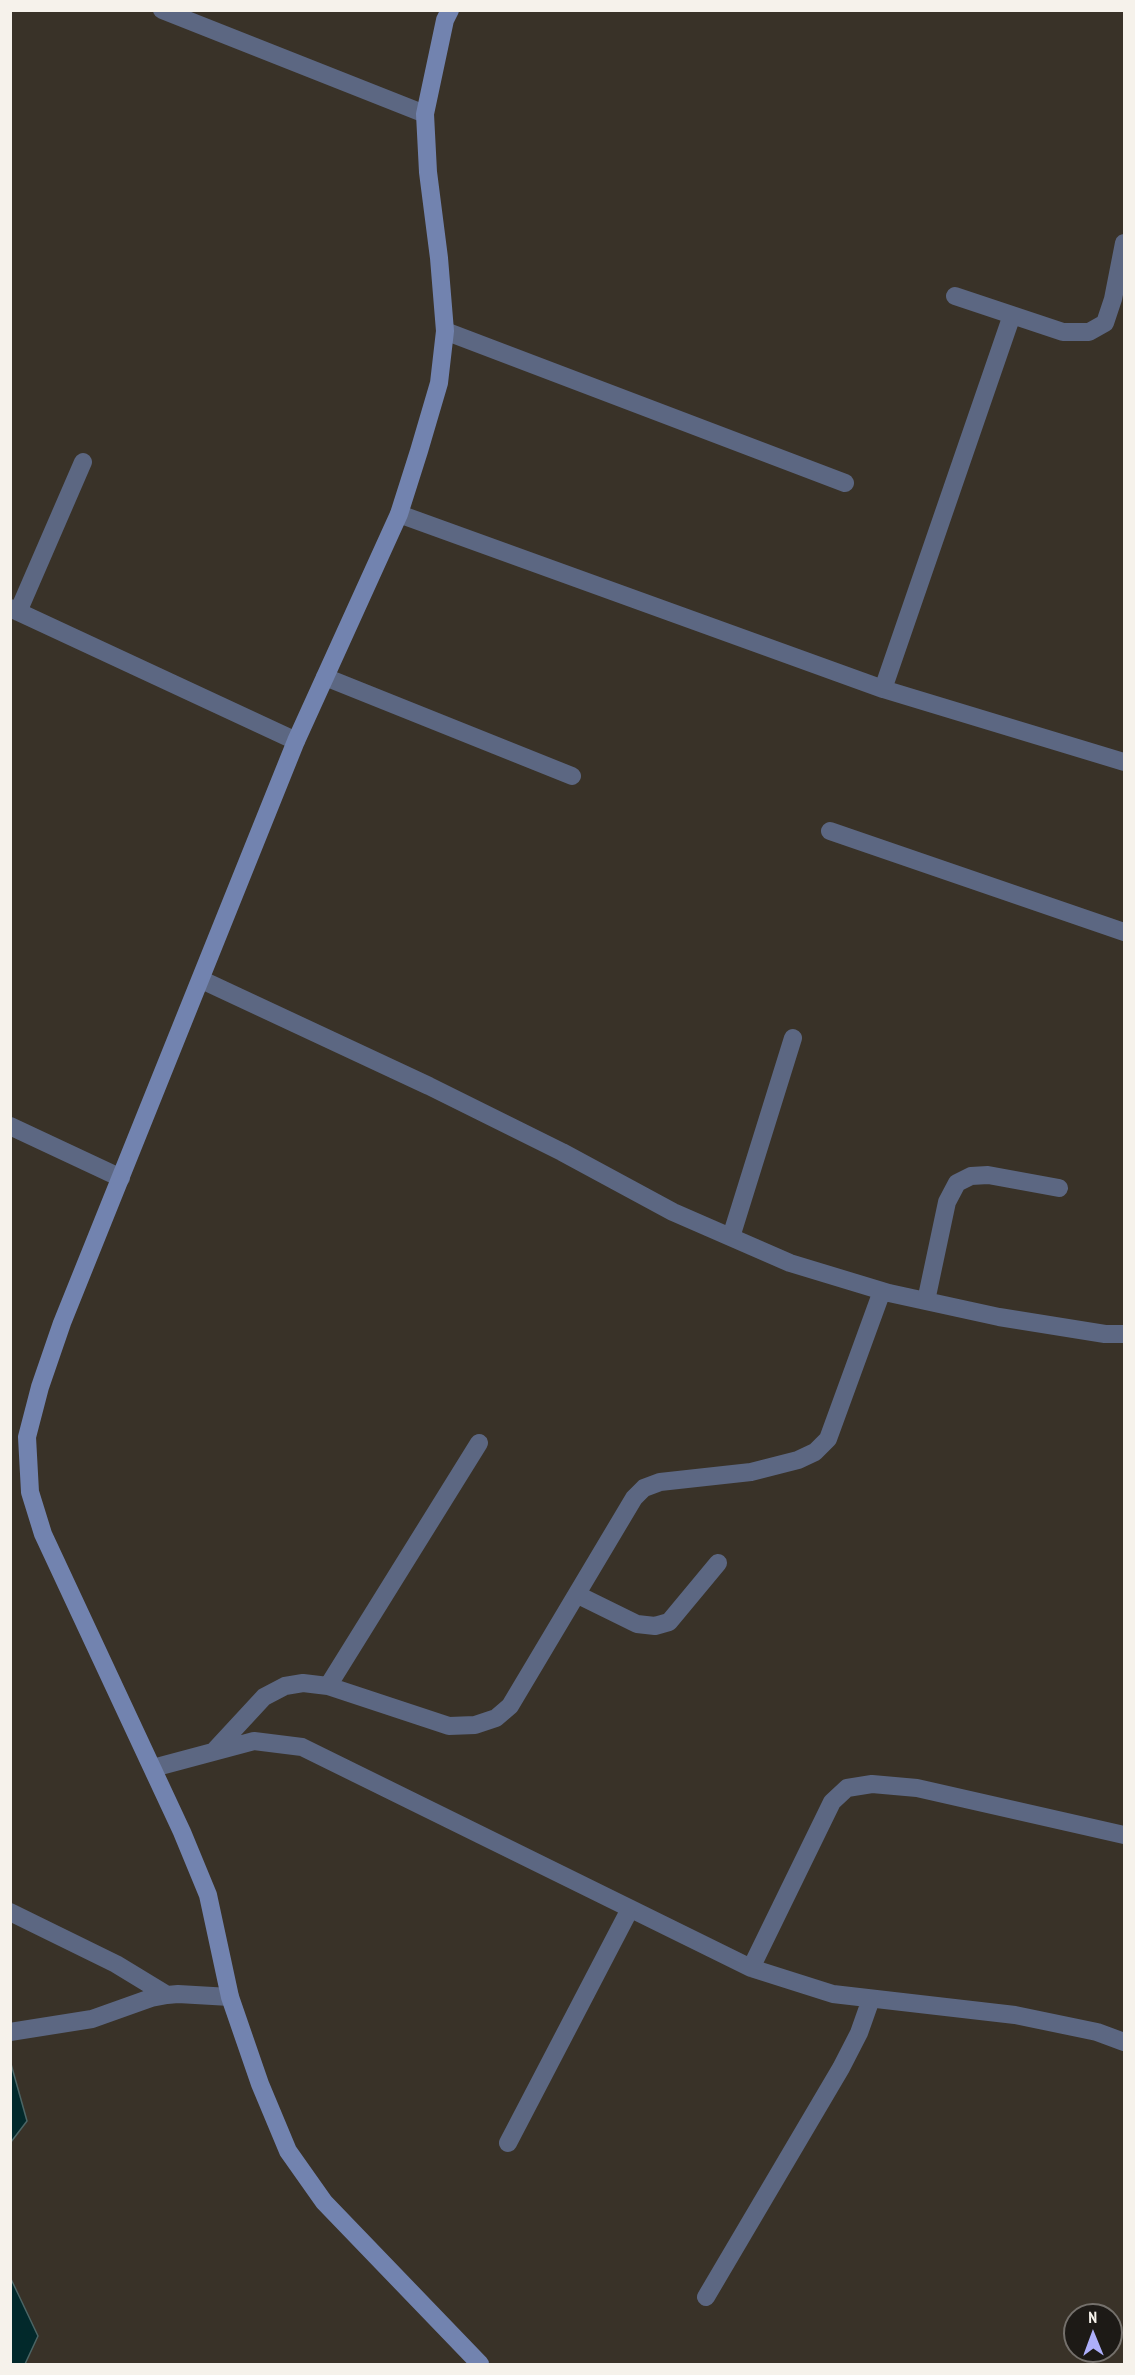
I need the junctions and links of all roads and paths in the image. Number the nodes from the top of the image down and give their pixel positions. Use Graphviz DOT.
graph roads {
  1 [pos="162,10"];
  2 [pos="450,10"];
  3 [pos="425,114"];
  4 [pos="1125,243"];
  5 [pos="955,296"];
  6 [pos="1012,315"];
  7 [pos="446,331"];
  8 [pos="83,462"];
  9 [pos="845,483"];
  10 [pos="399,514"];
  11 [pos="14,610"];
  12 [pos="325,677"];
  13 [pos="883,689"];
  14 [pos="296,741"];
  15 [pos="1125,762"];
  16 [pos="572,776"];
  17 [pos="830,831"];
  18 [pos="1125,932"];
  19 [pos="202,980"];
  20 [pos="794,1038"];
  21 [pos="10,1126"];
  22 [pos="121,1178"];
  23 [pos="1059,1188"];
  24 [pos="731,1237"];
  25 [pos="882,1291"];
  26 [pos="926,1301"];
  27 [pos="1125,1334"];
  28 [pos="479,1443"];
  29 [pos="718,1563"];
  30 [pos="578,1595"];
  31 [pos="328,1686"];
  32 [pos="214,1751"];
  33 [pos="153,1768"];
  34 [pos="1125,1835"];
  35 [pos="630,1909"];
  36 [pos="10,1911"];
  37 [pos="751,1968"];
  38 [pos="167,1995"];
  39 [pos="230,1997"];
  40 [pos="871,1999"];
  41 [pos="10,2032"];
  42 [pos="1125,2042"];
  43 [pos="508,2143"];
  44 [pos="706,2297"];
  45 [pos="480,2364"];
  1 -- 3 [label="street"];
  2 -- 3 [label="street"];
  3 -- 7 [label="street"];
  4 -- 6 [label="street"];
  5 -- 6 [label="street"];
  6 -- 13 [label="street"];
  7 -- 9 [label="street"];
  7 -- 10 [label="street"];
  8 -- 11 [label="street"];
  10 -- 12 [label="street"];
  10 -- 13 [label="street"];
  11 -- 14 [label="street"];
  12 -- 14 [label="street"];
  12 -- 16 [label="street"];
  13 -- 15 [label="street"];
  14 -- 19 [label="street"];
  17 -- 18 [label="street"];
  19 -- 22 [label="street"];
  19 -- 24 [label="street"];
  20 -- 24 [label="street"];
  21 -- 22 [label="street"];
  22 -- 33 [label="street"];
  23 -- 26 [label="street"];
  24 -- 25 [label="street"];
  25 -- 26 [label="street"];
  25 -- 30 [label="street"];
  26 -- 27 [label="street"];
  28 -- 31 [label="street"];
  29 -- 30 [label="street"];
  30 -- 31 [label="street"];
  31 -- 32 [label="street"];
  32 -- 33 [label="street"];
  32 -- 35 [label="street"];
  33 -- 39 [label="street"];
  34 -- 37 [label="street"];
  35 -- 37 [label="street"];
  35 -- 43 [label="street"];
  36 -- 38 [label="street"];
  37 -- 40 [label="street"];
  38 -- 39 [label="street"];
  38 -- 41 [label="street"];
  39 -- 45 [label="street"];
  40 -- 42 [label="street"];
  40 -- 44 [label="street"];
}
